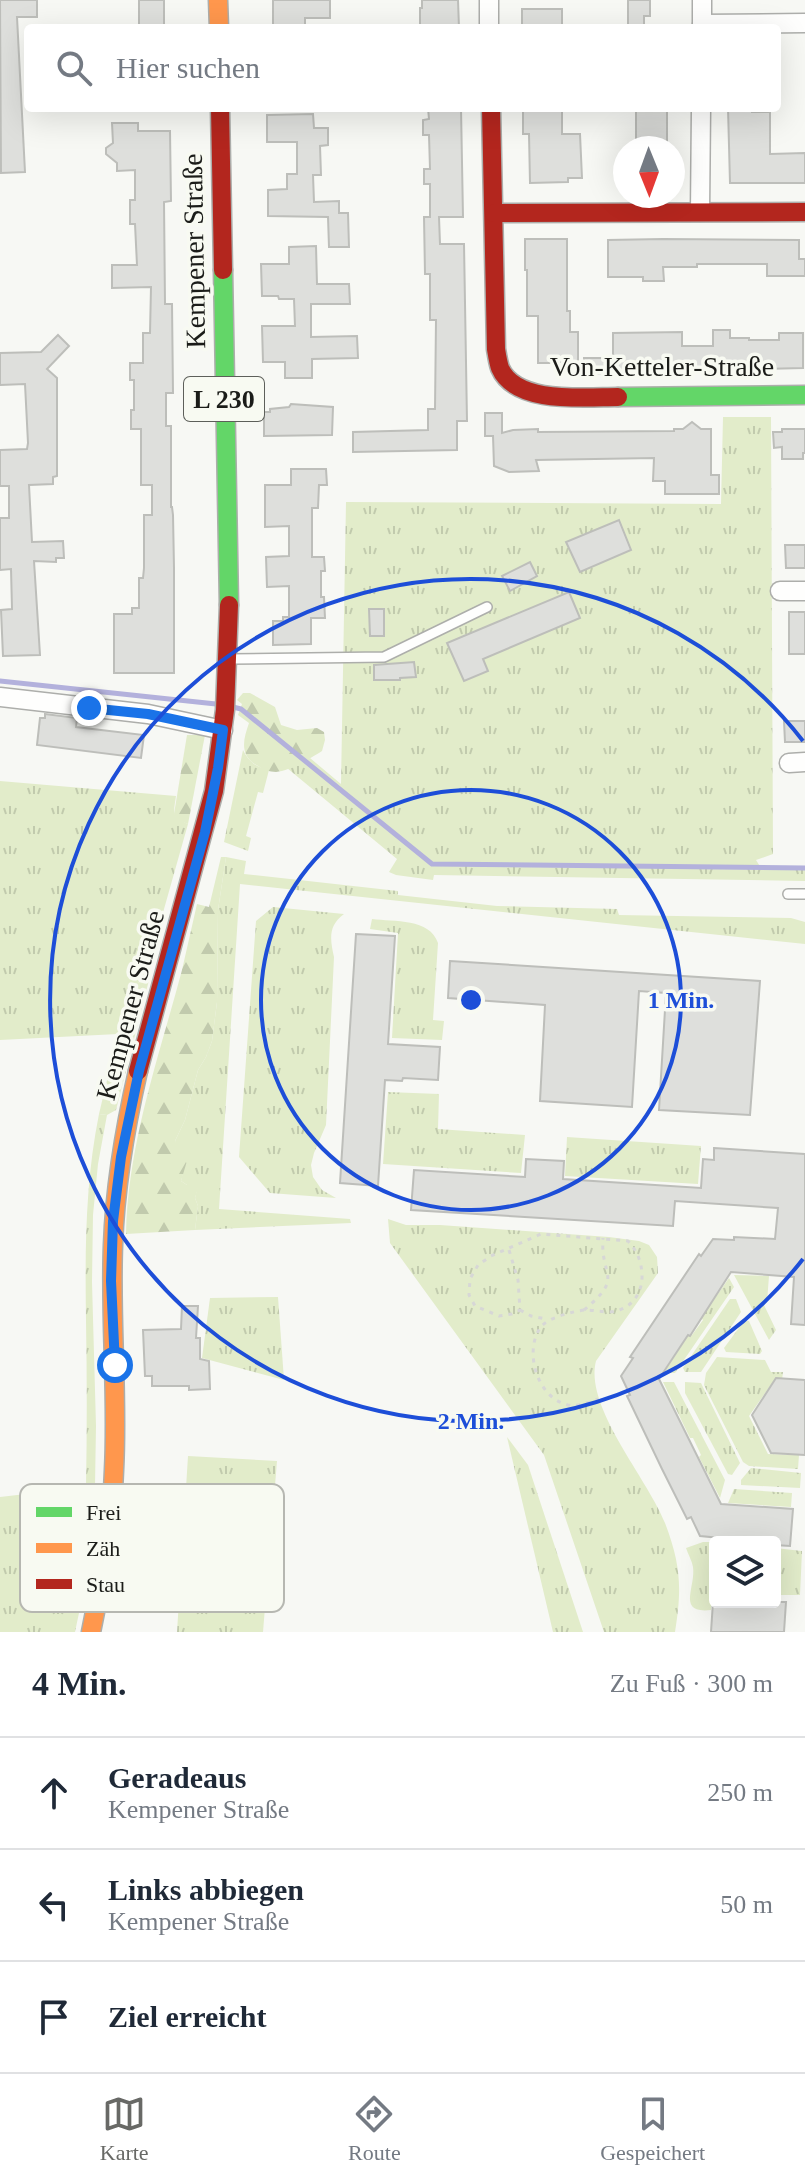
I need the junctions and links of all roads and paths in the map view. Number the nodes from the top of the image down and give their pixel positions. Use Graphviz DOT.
graph roads {
  1 [pos="218,0"];
  2 [pos="489,0"];
  3 [pos="702,0"];
  4 [pos="805,23"];
  5 [pos="219,24"];
  6 [pos="489,24"];
  7 [pos="702,24"];
  8 [pos="771,24"];
  9 [pos="220,112"];
  10 [pos="491,112"];
  11 [pos="701,112"];
  12 [pos="700,212"];
  13 [pos="805,212"];
  14 [pos="494,213"];
  15 [pos="805,395"];
  16 [pos="780,591"];
  17 [pos="805,591"];
  18 [pos="487,607"];
  19 [pos="228,660"];
  20 [pos="0,697"];
  21 [pos="223,734"];
  22 [pos="788,894"];
  23 [pos="805,894"];
  24 [pos="603,1238"];
  25 [pos="509,1250"];
  26 [pos="520,1310"];
  27 [pos="584,1310"];
  28 [pos="551,1318"];
  29 [pos="598,1399"];
  30 [pos="114,1484"];
  31 [pos="95,1612"];
  32 [pos="91,1632"];
  1 -- 5 [label="main road"];
  2 -- 6 [label="street"];
  3 -- 7 [label="street"];
  4 -- 8 [label="street"];
  9 -- 19 [label="main road, Kempener Straße / L 230"];
  10 -- 14 [label="main road, Von-Ketteler-Straße"];
  11 -- 12 [label="street"];
  12 -- 13 [label="main road"];
  12 -- 14 [label="main road"];
  14 -- 15 [label="main road, Von-Ketteler-Straße"];
  16 -- 17 [label="street"];
  18 -- 19 [label="lane"];
  19 -- 21 [label="main road, Kempener Straße / L 230"];
  20 -- 21 [label="street"];
  21 -- 30 [label="main road, Kempener Straße / L 230"];
  22 -- 23 [label="lane"];
  24 -- 25 [label="path"];
  24 -- 27 [label="path"];
  24 -- 27 [label="path"];
  25 -- 26 [label="path"];
  25 -- 26 [label="path"];
  26 -- 28 [label="path"];
  27 -- 28 [label="path"];
  28 -- 29 [label="path"];
  31 -- 32 [label="main road, Kempener Straße / L 230"];
}
